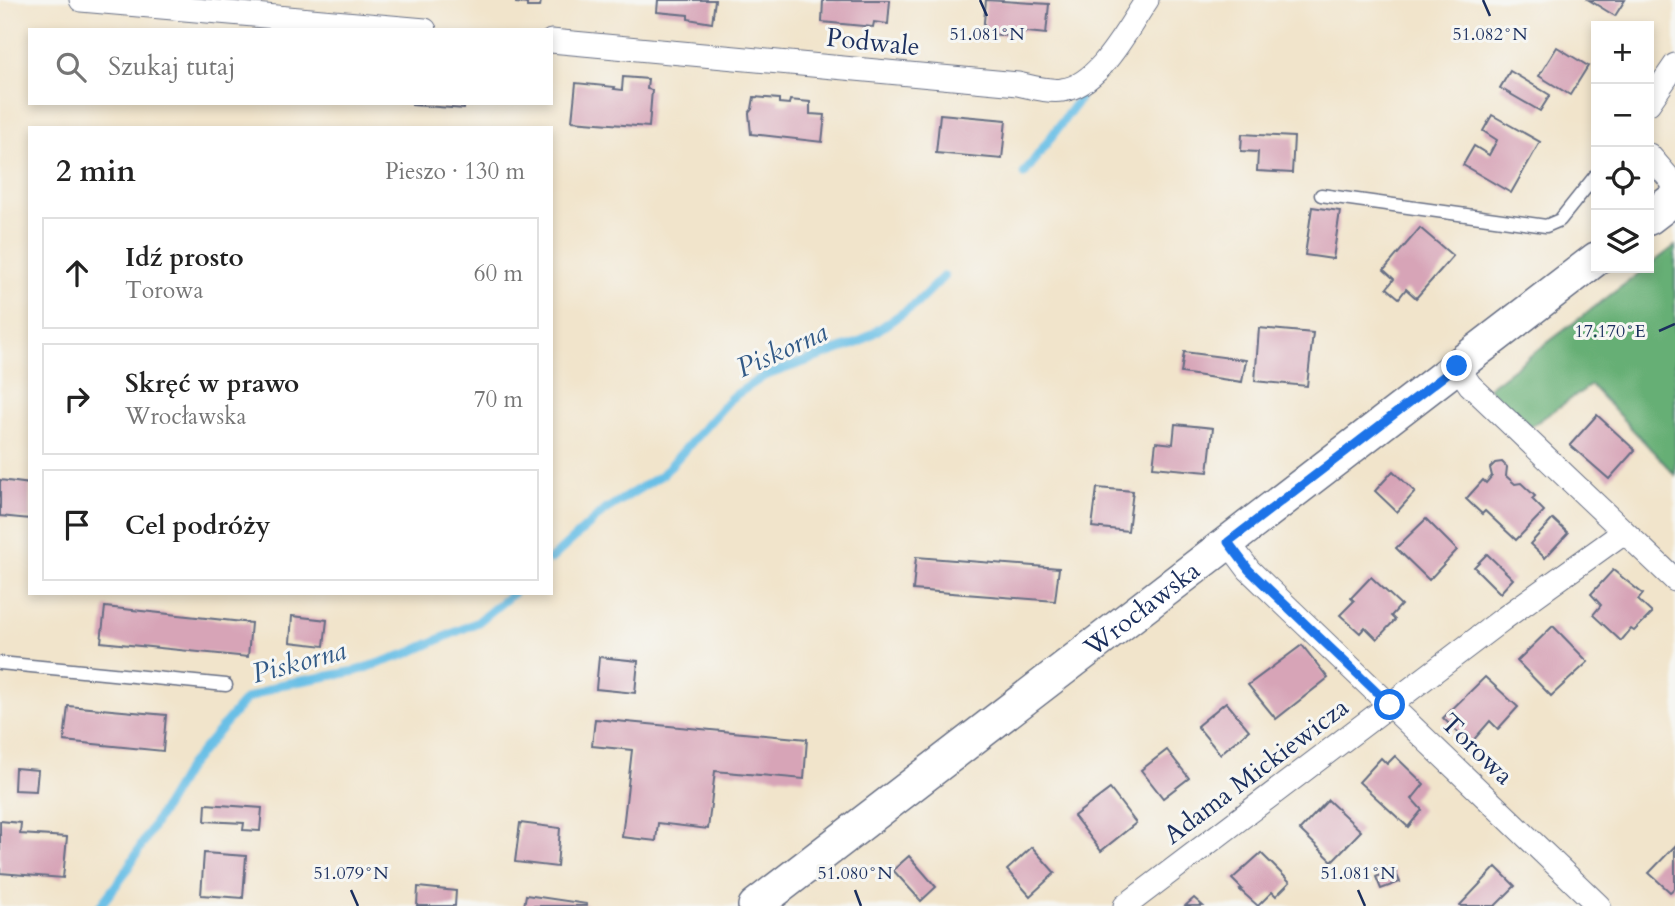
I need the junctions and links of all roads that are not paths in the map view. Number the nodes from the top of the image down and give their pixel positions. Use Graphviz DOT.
graph roads {
  1 [pos="80,0"];
  2 [pos="1147,0"];
  3 [pos="402,28"];
  4 [pos="553,41"];
  5 [pos="1675,65"];
  6 [pos="1654,96"];
  7 [pos="1654,161"];
  8 [pos="1591,181"];
  9 [pos="1675,185"];
  10 [pos="1321,195"];
  11 [pos="1675,198"];
  12 [pos="1654,214"];
  13 [pos="1591,263"];
  14 [pos="1457,366"];
  15 [pos="1624,532"];
  16 [pos="1228,542"];
  17 [pos="1675,580"];
  18 [pos="0,663"];
  19 [pos="226,685"];
  20 [pos="1390,705"];
  21 [pos="755,906"];
  22 [pos="1125,906"];
  23 [pos="1599,906"];
  1 -- 3 [label="street"];
  2 -- 4 [label="street, Podwale"];
  5 -- 6 [label="street"];
  7 -- 9 [label="street"];
  8 -- 10 [label="lane"];
  11 -- 12 [label="main road"];
  13 -- 14 [label="main road, Wrocławska"];
  14 -- 15 [label="street"];
  14 -- 16 [label="main road, Wrocławska"];
  15 -- 17 [label="street"];
  15 -- 20 [label="street, Adama Mickiewicza"];
  16 -- 20 [label="street, Torowa"];
  16 -- 21 [label="main road, Wrocławska"];
  18 -- 19 [label="lane"];
  20 -- 22 [label="street, Adama Mickiewicza"];
  20 -- 23 [label="street, Torowa"];
}
